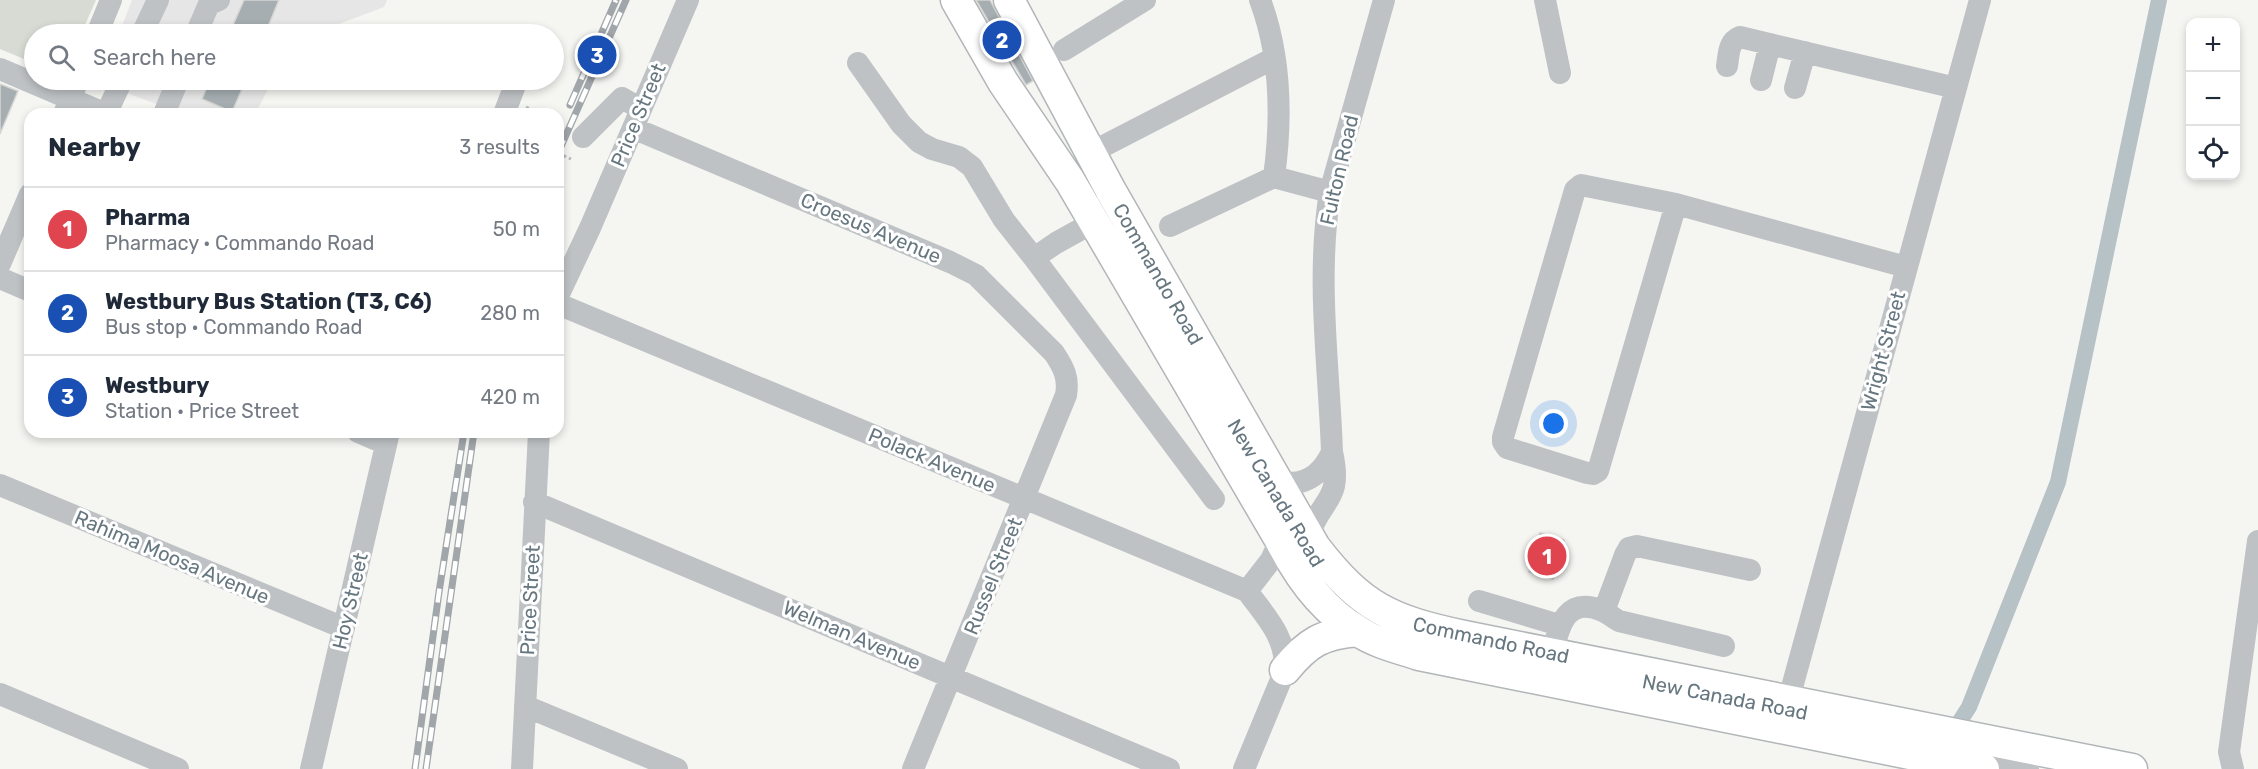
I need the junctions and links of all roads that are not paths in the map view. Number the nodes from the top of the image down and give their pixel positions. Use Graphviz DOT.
graph roads {
  1 [pos="111,0"];
  2 [pos="158,0"];
  3 [pos="688,0"];
  4 [pos="956,0"];
  5 [pos="966,0"];
  6 [pos="998,0"];
  7 [pos="1009,0"];
  8 [pos="1145,0"];
  9 [pos="1260,0"];
  10 [pos="1384,0"];
  11 [pos="1545,0"];
  12 [pos="1980,0"];
  13 [pos="209,2"];
  14 [pos="101,24"];
  15 [pos="147,24"];
  16 [pos="200,24"];
  17 [pos="1770,44"];
  18 [pos="1064,50"];
  19 [pos="1805,52"];
  20 [pos="1274,58"];
  21 [pos="858,63"];
  22 [pos="1727,66"];
  23 [pos="0,69"];
  24 [pos="1560,73"];
  25 [pos="24,79"];
  26 [pos="1761,80"];
  27 [pos="1795,88"];
  28 [pos="1956,88"];
  29 [pos="51,90"];
  30 [pos="117,90"];
  31 [pos="174,90"];
  32 [pos="514,90"];
  33 [pos="71,98"];
  34 [pos="93,108"];
  35 [pos="109,108"];
  36 [pos="166,108"];
  37 [pos="506,108"];
  38 [pos="637,118"];
  39 [pos="583,137"];
  40 [pos="1092,152"];
  41 [pos="1274,177"];
  42 [pos="1330,192"];
  43 [pos="1676,204"];
  44 [pos="24,208"];
  45 [pos="1094,222"];
  46 [pos="1170,226"];
  47 [pos="1034,258"];
  48 [pos="0,264"];
  49 [pos="1905,267"];
  50 [pos="0,278"];
  51 [pos="564,283"];
  52 [pos="24,288"];
  53 [pos="564,307"];
  54 [pos="1069,382"];
  55 [pos="388,438"];
  56 [pos="539,438"];
  57 [pos="1332,452"];
  58 [pos="1275,480"];
  59 [pos="0,485"];
  60 [pos="1024,499"];
  61 [pos="1214,499"];
  62 [pos="534,502"];
  63 [pos="1294,537"];
  64 [pos="2258,541"];
  65 [pos="1750,570"];
  66 [pos="1247,591"];
  67 [pos="1479,601"];
  68 [pos="1604,611"];
  69 [pos="1559,625"];
  70 [pos="344,628"];
  71 [pos="1358,631"];
  72 [pos="1724,646"];
  73 [pos="1552,654"];
  74 [pos="1284,656"];
  75 [pos="952,677"];
  76 [pos="0,694"];
  77 [pos="1788,702"];
  78 [pos="525,706"];
  79 [pos="2226,763"];
  80 [pos="152,764"];
  81 [pos="178,769"];
  82 [pos="311,769"];
  83 [pos="522,769"];
  84 [pos="677,769"];
  85 [pos="913,769"];
  86 [pos="1169,769"];
  87 [pos="1244,769"];
  88 [pos="1984,769"];
  89 [pos="2028,769"];
  90 [pos="2086,769"];
  91 [pos="2132,769"];
  1 -- 14 [label="street"];
  2 -- 15 [label="street"];
  3 -- 38 [label="street, Price Street"];
  4 -- 45 [label="main road, Commando Road"];
  5 -- 89 [label="street, New Canada Road"];
  6 -- 90 [label="street, New Canada Road"];
  7 -- 40 [label="main road, Commando Road"];
  8 -- 18 [label="street"];
  9 -- 20 [label="street"];
  10 -- 42 [label="street, Fulton Road"];
  11 -- 24 [label="street"];
  12 -- 28 [label="street, Wright Street"];
  13 -- 16 [label="street"];
  17 -- 19 [label="street"];
  17 -- 22 [label="street"];
  17 -- 26 [label="street"];
  19 -- 27 [label="street"];
  19 -- 28 [label="street"];
  20 -- 40 [label="street"];
  20 -- 41 [label="street"];
  21 -- 47 [label="street"];
  23 -- 25 [label="street"];
  28 -- 49 [label="street, Wright Street"];
  29 -- 33 [label="street"];
  30 -- 35 [label="street"];
  31 -- 36 [label="street"];
  32 -- 37 [label="street"];
  33 -- 34 [label="street"];
  38 -- 39 [label="street, Croesus Avenue"];
  38 -- 51 [label="street, Price Street"];
  38 -- 54 [label="street, Croesus Avenue"];
  40 -- 58 [label="main road, Commando Road"];
  41 -- 42 [label="street"];
  41 -- 46 [label="street"];
  42 -- 57 [label="street, Fulton Road"];
  43 -- 43 [label="street"];
  43 -- 49 [label="street"];
  44 -- 48 [label="street"];
  45 -- 47 [label="street"];
  45 -- 63 [label="main road, Commando Road"];
  47 -- 61 [label="street"];
  49 -- 77 [label="street, Wright Street"];
  50 -- 52 [label="street"];
  53 -- 60 [label="street, Polack Avenue"];
  54 -- 60 [label="street, Russel Street"];
  55 -- 70 [label="street, Hoy Street"];
  56 -- 62 [label="street, Price Street"];
  57 -- 58 [label="street"];
  57 -- 63 [label="street, Fulton Road"];
  58 -- 63 [label="main road, Commando Road"];
  59 -- 70 [label="street, Rahima Moosa Avenue"];
  60 -- 66 [label="street, Polack Avenue"];
  60 -- 75 [label="street, Russel Street"];
  62 -- 75 [label="street, Welman Avenue"];
  62 -- 78 [label="street, Price Street"];
  63 -- 66 [label="street, Fulton Road"];
  63 -- 71 [label="main road, Commando Road"];
  63 -- 73 [label="main road, Commando Road"];
  64 -- 79 [label="street"];
  65 -- 68 [label="street"];
  66 -- 74 [label="street"];
  67 -- 69 [label="street"];
  68 -- 69 [label="street"];
  68 -- 72 [label="street"];
  69 -- 73 [label="street"];
  70 -- 82 [label="street, Hoy Street"];
  71 -- 74 [label="main road"];
  71 -- 88 [label="main road, Commando Road"];
  73 -- 77 [label="main road, Commando Road"];
  74 -- 87 [label="street"];
  75 -- 85 [label="street, Russel Street"];
  75 -- 86 [label="street, Welman Avenue"];
  76 -- 80 [label="street"];
  77 -- 91 [label="main road, Commando Road"];
  78 -- 83 [label="street, Price Street"];
  78 -- 84 [label="street"];
  80 -- 81 [label="street"];
}
